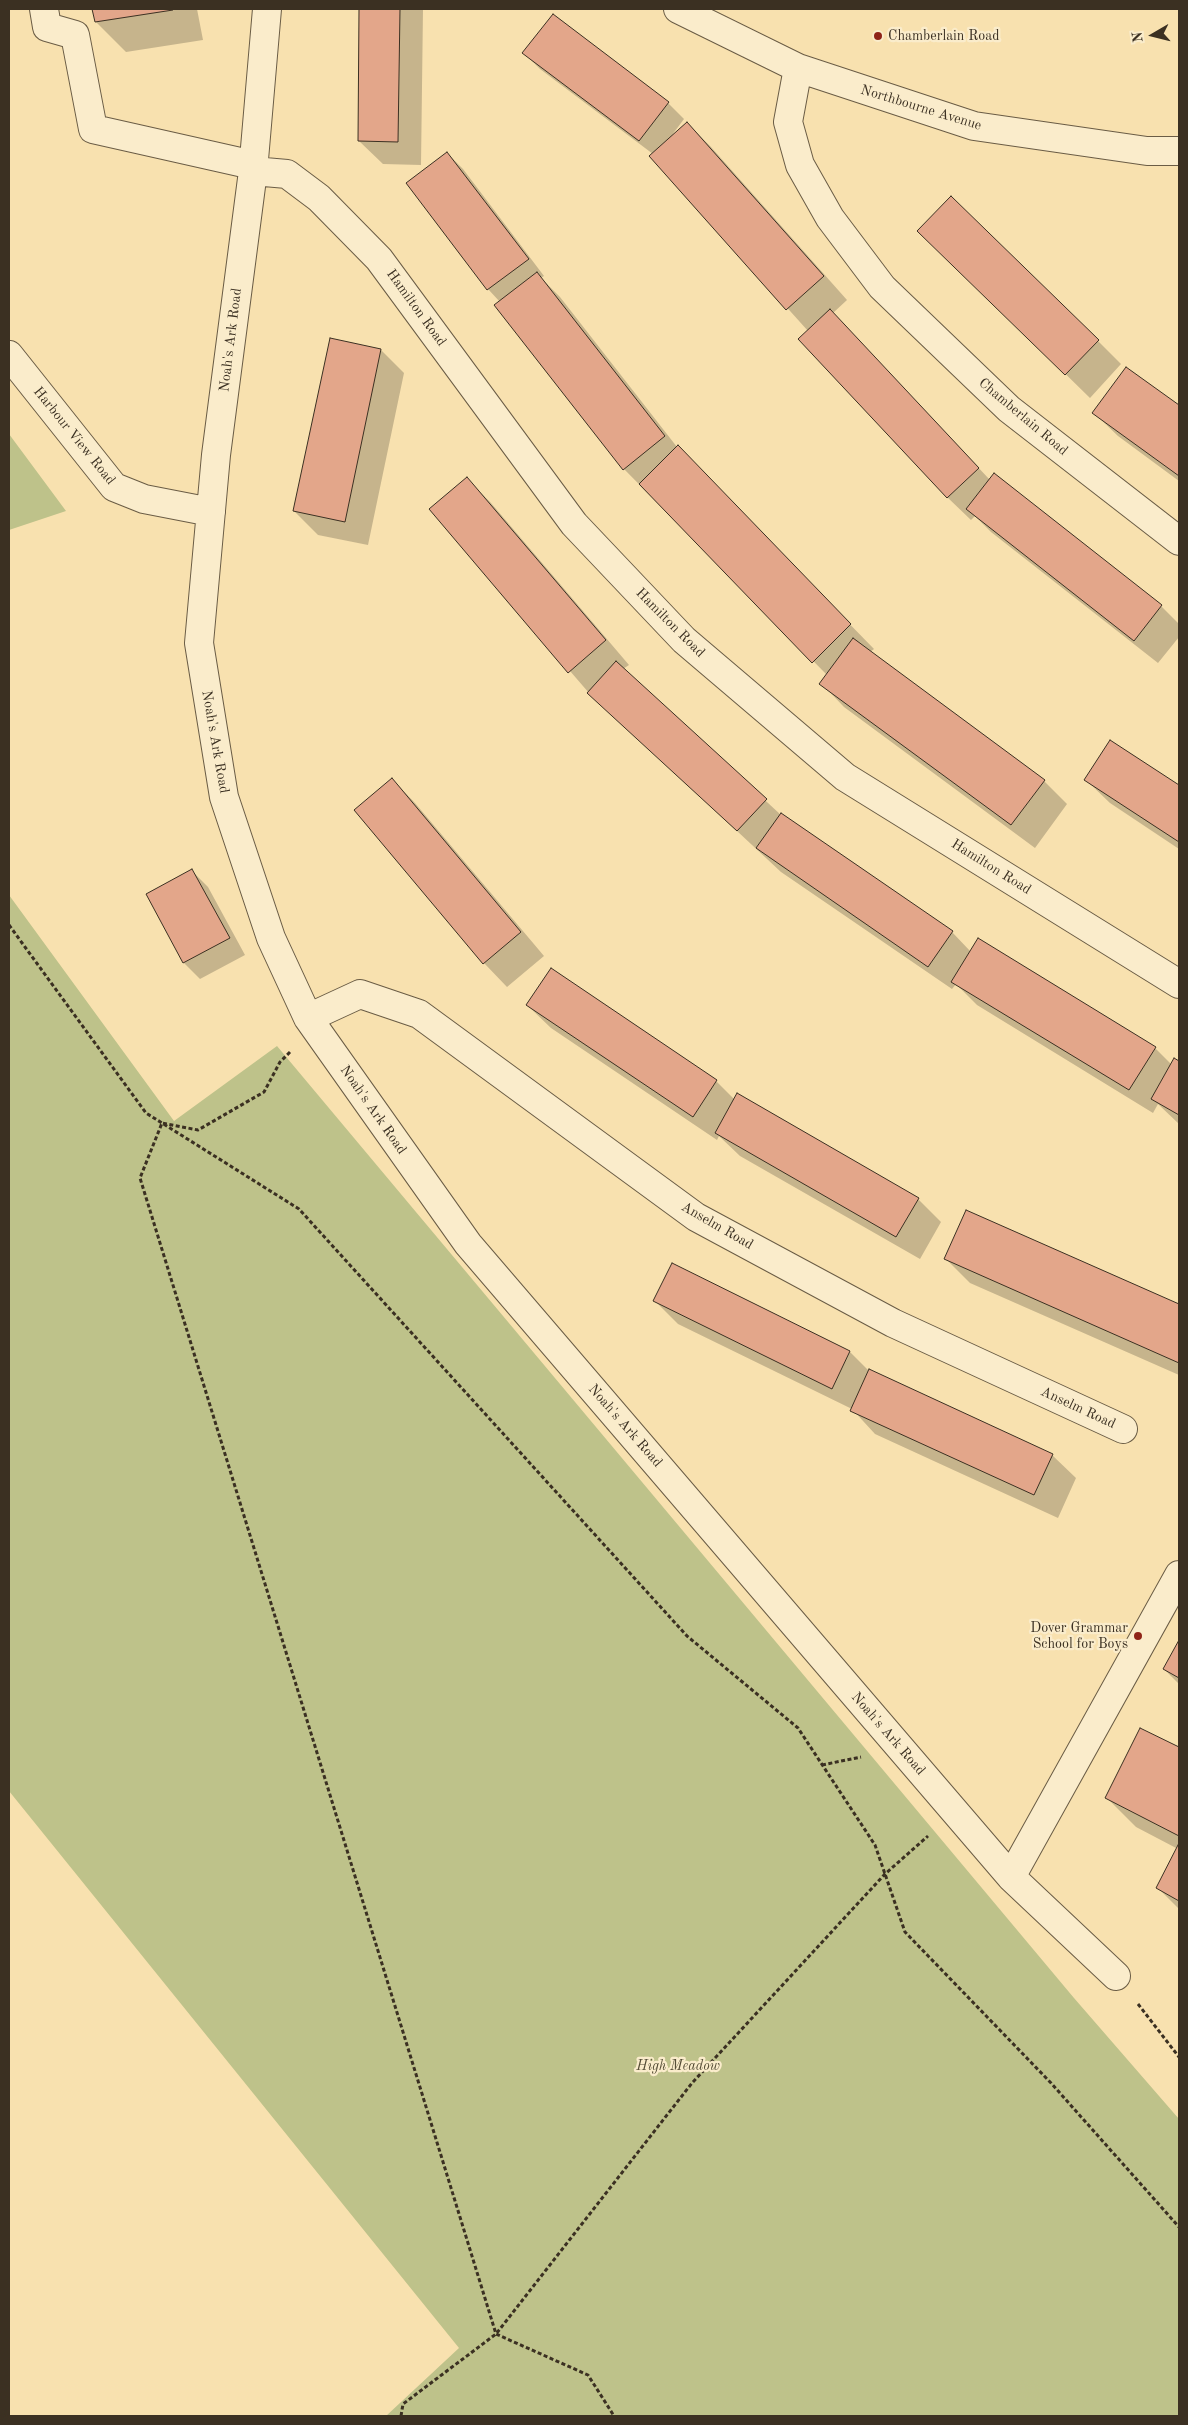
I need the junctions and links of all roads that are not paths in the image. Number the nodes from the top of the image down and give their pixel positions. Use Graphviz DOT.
graph roads {
  1 [pos="44,9"];
  2 [pos="267,9"];
  3 [pos="678,9"];
  4 [pos="798,68"];
  5 [pos="1179,151"];
  6 [pos="253,168"];
  7 [pos="9,355"];
  8 [pos="211,512"];
  9 [pos="1179,540"];
  10 [pos="1179,984"];
  11 [pos="311,1022"];
  12 [pos="1124,1429"];
  13 [pos="1179,1575"];
  14 [pos="1012,1877"];
  15 [pos="1116,1976"];
  1 -- 6 [label="street, Hamilton Road"];
  2 -- 6 [label="street, Noah's Ark Road"];
  3 -- 4 [label="street, Northbourne Avenue"];
  4 -- 5 [label="street, Northbourne Avenue"];
  4 -- 9 [label="street, Chamberlain Road"];
  6 -- 8 [label="street, Noah's Ark Road"];
  6 -- 10 [label="street, Hamilton Road"];
  7 -- 8 [label="street, Harbour View Road"];
  8 -- 11 [label="street, Noah's Ark Road"];
  11 -- 12 [label="street, Anselm Road"];
  11 -- 14 [label="street, Noah's Ark Road"];
  13 -- 14 [label="street"];
  14 -- 15 [label="street, Noah's Ark Road"];
}
